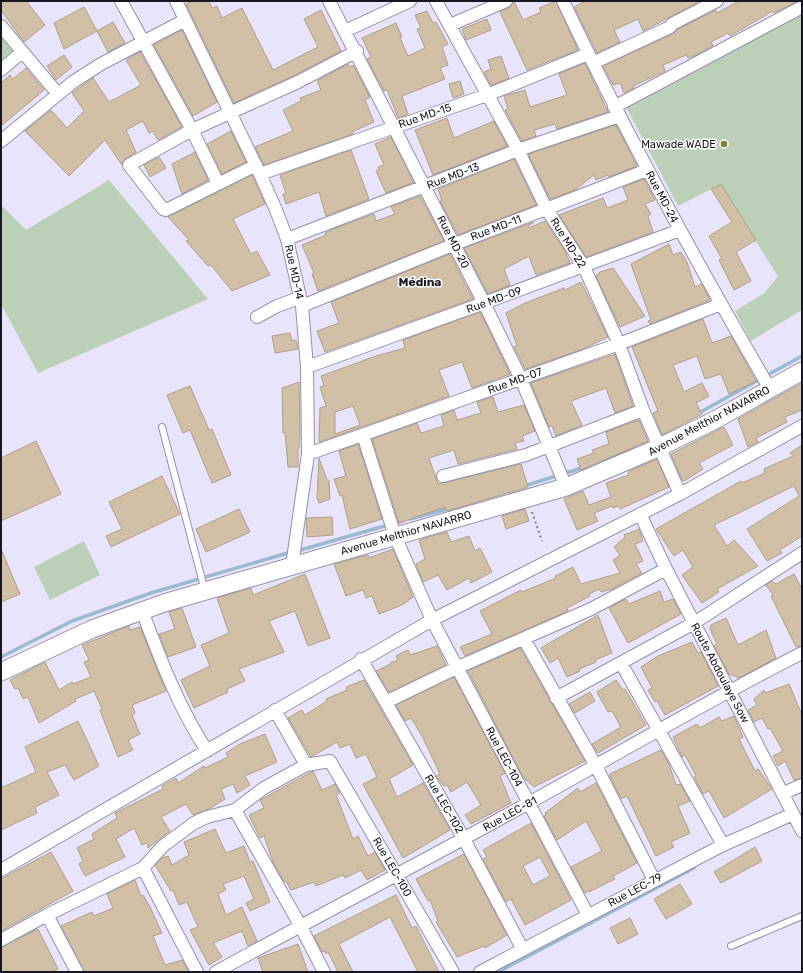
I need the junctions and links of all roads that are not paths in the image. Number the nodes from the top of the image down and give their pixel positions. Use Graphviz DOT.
graph roads {
  1 [pos="121,1"];
  2 [pos="176,1"];
  3 [pos="330,1"];
  4 [pos="410,1"];
  5 [pos="436,1"];
  6 [pos="506,1"];
  7 [pos="563,1"];
  8 [pos="717,1"];
  9 [pos="802,7"];
  10 [pos="185,20"];
  11 [pos="450,25"];
  12 [pos="1,26"];
  13 [pos="345,31"];
  14 [pos="144,42"];
  15 [pos="357,51"];
  16 [pos="22,52"];
  17 [pos="591,59"];
  18 [pos="1,70"];
  19 [pos="58,94"];
  20 [pos="487,95"];
  21 [pos="616,111"];
  22 [pos="230,114"];
  23 [pos="392,127"];
  24 [pos="192,130"];
  25 [pos="1,141"];
  26 [pos="518,150"];
  27 [pos="258,169"];
  28 [pos="647,170"];
  29 [pos="218,183"];
  30 [pos="425,186"];
  31 [pos="546,208"];
  32 [pos="680,230"];
  33 [pos="287,239"];
  34 [pos="455,244"];
  35 [pos="584,267"];
  36 [pos="301,302"];
  37 [pos="484,304"];
  38 [pos="721,304"];
  39 [pos="257,317"];
  40 [pos="619,344"];
  41 [pos="307,367"];
  42 [pos="802,371"];
  43 [pos="521,379"];
  44 [pos="770,389"];
  45 [pos="643,410"];
  46 [pos="802,426"];
  47 [pos="162,427"];
  48 [pos="363,435"];
  49 [pos="550,447"];
  50 [pos="660,447"];
  51 [pos="308,454"];
  52 [pos="442,476"];
  53 [pos="566,487"];
  54 [pos="680,494"];
  55 [pos="640,514"];
  56 [pos="395,536"];
  57 [pos="802,553"];
  58 [pos="292,566"];
  59 [pos="666,569"];
  60 [pos="204,591"];
  61 [pos="142,611"];
  62 [pos="432,620"];
  63 [pos="694,623"];
  64 [pos="524,639"];
  65 [pos="802,652"];
  66 [pos="361,659"];
  67 [pos="621,663"];
  68 [pos="456,668"];
  69 [pos="1,672"];
  70 [pos="730,690"];
  71 [pos="556,698"];
  72 [pos="386,702"];
  73 [pos="274,710"];
  74 [pos="660,730"];
  75 [pos="207,751"];
  76 [pos="306,765"];
  77 [pos="596,766"];
  78 [pos="802,785"];
  79 [pos="784,793"];
  80 [pos="528,803"];
  81 [pos="235,810"];
  82 [pos="793,814"];
  83 [pos="802,831"];
  84 [pos="464,839"];
  85 [pos="724,844"];
  86 [pos="143,868"];
  87 [pos="1,870"];
  88 [pos="397,876"];
  89 [pos="654,880"];
  90 [pos="48,915"];
  91 [pos="588,915"];
  92 [pos="802,916"];
  93 [pos="300,925"];
  94 [pos="1,940"];
  95 [pos="732,946"];
  96 [pos="523,950"];
  97 [pos="77,972"];
  98 [pos="197,972"];
  99 [pos="216,972"];
  100 [pos="324,972"];
  101 [pos="453,972"];
  102 [pos="480,972"];
  1 -- 14 [label="street"];
  2 -- 10 [label="street, Rue MD-14"];
  3 -- 13 [label="street, Rue MD-20"];
  4 -- 13 [label="street"];
  5 -- 11 [label="street, Rue MD-22"];
  6 -- 11 [label="street"];
  7 -- 17 [label="street, Rue MD-24"];
  8 -- 17 [label="street, Rue MD-15"];
  9 -- 21 [label="street, Rue MD-13"];
  10 -- 14 [label="street"];
  10 -- 22 [label="street, Rue MD-14"];
  11 -- 20 [label="street, Rue MD-22"];
  12 -- 16 [label="street"];
  13 -- 15 [label="street, Rue MD-20"];
  14 -- 19 [label="street"];
  14 -- 24 [label="street"];
  15 -- 22 [label="street"];
  15 -- 23 [label="street, Rue MD-20"];
  16 -- 18 [label="street"];
  16 -- 19 [label="street"];
  17 -- 20 [label="street, Rue MD-15"];
  17 -- 21 [label="street, Rue MD-24"];
  19 -- 25 [label="street"];
  20 -- 23 [label="street, Rue MD-15"];
  20 -- 26 [label="street, Rue MD-22"];
  21 -- 26 [label="street, Rue MD-13"];
  21 -- 28 [label="street, Rue MD-24"];
  22 -- 24 [label="street"];
  22 -- 27 [label="street, Rue MD-14"];
  23 -- 27 [label="street, Rue MD-15"];
  23 -- 30 [label="street, Rue MD-20"];
  24 -- 29 [label="street"];
  24 -- 29 [label="street, Rue MD-15"];
  26 -- 30 [label="street, Rue MD-13"];
  26 -- 31 [label="street, Rue MD-22"];
  27 -- 29 [label="street, Rue MD-15"];
  27 -- 33 [label="street, Rue MD-14"];
  28 -- 31 [label="street, Rue MD-11"];
  28 -- 32 [label="street, Rue MD-24"];
  30 -- 33 [label="street, Rue MD-13"];
  30 -- 34 [label="street, Rue MD-20"];
  31 -- 34 [label="street, Rue MD-11"];
  31 -- 35 [label="street, Rue MD-22"];
  32 -- 35 [label="street, Rue MD-09"];
  32 -- 38 [label="street, Rue MD-24"];
  33 -- 36 [label="street, Rue MD-14"];
  34 -- 36 [label="street, Rue MD-11"];
  34 -- 37 [label="street, Rue MD-20"];
  35 -- 37 [label="street, Rue MD-09"];
  35 -- 40 [label="street, Rue MD-22"];
  36 -- 39 [label="street, Rue MD-11"];
  36 -- 41 [label="street, Rue MD-14"];
  37 -- 41 [label="street, Rue MD-09"];
  37 -- 43 [label="street, Rue MD-20"];
  38 -- 40 [label="street, Rue MD-07"];
  38 -- 44 [label="street, Rue MD-24"];
  40 -- 43 [label="street, Rue MD-07"];
  40 -- 45 [label="street, Rue MD-22"];
  41 -- 51 [label="street, Rue MD-14"];
  42 -- 44 [label="street, Avenue Melthior NAVARRO"];
  43 -- 48 [label="street, Rue MD-07"];
  43 -- 49 [label="street, Rue MD-20"];
  44 -- 50 [label="street, Avenue Melthior NAVARRO"];
  45 -- 49 [label="street"];
  45 -- 50 [label="street, Rue MD-22"];
  46 -- 54 [label="street"];
  47 -- 60 [label="lane"];
  48 -- 51 [label="street, Rue MD-07"];
  48 -- 56 [label="street, Rue LEC-104"];
  49 -- 52 [label="street"];
  49 -- 53 [label="street, Rue MD-20"];
  50 -- 53 [label="street, Avenue Melthior NAVARRO"];
  50 -- 54 [label="street, Rue MD-22"];
  51 -- 58 [label="street, Rue MD-14"];
  53 -- 56 [label="street, Avenue Melthior NAVARRO"];
  54 -- 55 [label="street"];
  55 -- 59 [label="street, Route Abdoulaye Sow"];
  55 -- 62 [label="street"];
  56 -- 58 [label="street, Avenue Melthior NAVARRO"];
  56 -- 62 [label="street, Rue LEC-104"];
  57 -- 63 [label="street"];
  58 -- 60 [label="street, Avenue Melthior NAVARRO"];
  59 -- 63 [label="street, Route Abdoulaye Sow"];
  59 -- 64 [label="street"];
  60 -- 61 [label="street, Avenue Melthior NAVARRO"];
  61 -- 69 [label="street, Avenue Melthior NAVARRO"];
  61 -- 75 [label="street"];
  62 -- 66 [label="street"];
  62 -- 68 [label="street, Rue LEC-104"];
  63 -- 67 [label="street"];
  63 -- 70 [label="street, Route Abdoulaye Sow"];
  64 -- 68 [label="street"];
  64 -- 71 [label="street"];
  65 -- 70 [label="street, Rue LEC-81"];
  66 -- 72 [label="street, Rue LEC-102"];
  66 -- 73 [label="street"];
  67 -- 71 [label="street"];
  67 -- 74 [label="street"];
  68 -- 72 [label="street"];
  68 -- 80 [label="street, Rue LEC-104"];
  70 -- 74 [label="street, Rue LEC-81"];
  70 -- 79 [label="street, Route Abdoulaye Sow"];
  71 -- 77 [label="street"];
  72 -- 84 [label="street, Rue LEC-102"];
  73 -- 75 [label="street"];
  73 -- 76 [label="street"];
  74 -- 77 [label="street, Rue LEC-81"];
  74 -- 85 [label="street"];
  75 -- 87 [label="street"];
  76 -- 81 [label="street"];
  76 -- 88 [label="street, Rue LEC-100"];
  77 -- 80 [label="street, Rue LEC-81"];
  77 -- 89 [label="street"];
  78 -- 79 [label="street"];
  79 -- 82 [label="street, Route Abdoulaye Sow"];
  80 -- 84 [label="street, Rue LEC-81"];
  80 -- 91 [label="street, Rue LEC-104"];
  81 -- 86 [label="street"];
  81 -- 93 [label="street"];
  82 -- 83 [label="street, Route Abdoulaye Sow"];
  82 -- 85 [label="street, Rue LEC-79"];
  84 -- 88 [label="street, Rue LEC-81"];
  84 -- 96 [label="street, Rue LEC-102"];
  85 -- 89 [label="street, Rue LEC-79"];
  86 -- 90 [label="street"];
  86 -- 98 [label="street"];
  88 -- 93 [label="street, Rue LEC-81"];
  88 -- 101 [label="street, Rue LEC-100"];
  89 -- 91 [label="street, Rue LEC-79"];
  90 -- 94 [label="street"];
  90 -- 97 [label="street"];
  91 -- 96 [label="street, Rue LEC-79"];
  92 -- 95 [label="lane"];
  93 -- 99 [label="street, Rue LEC-81"];
  93 -- 100 [label="street"];
  96 -- 102 [label="street, Rue LEC-79"];
}
